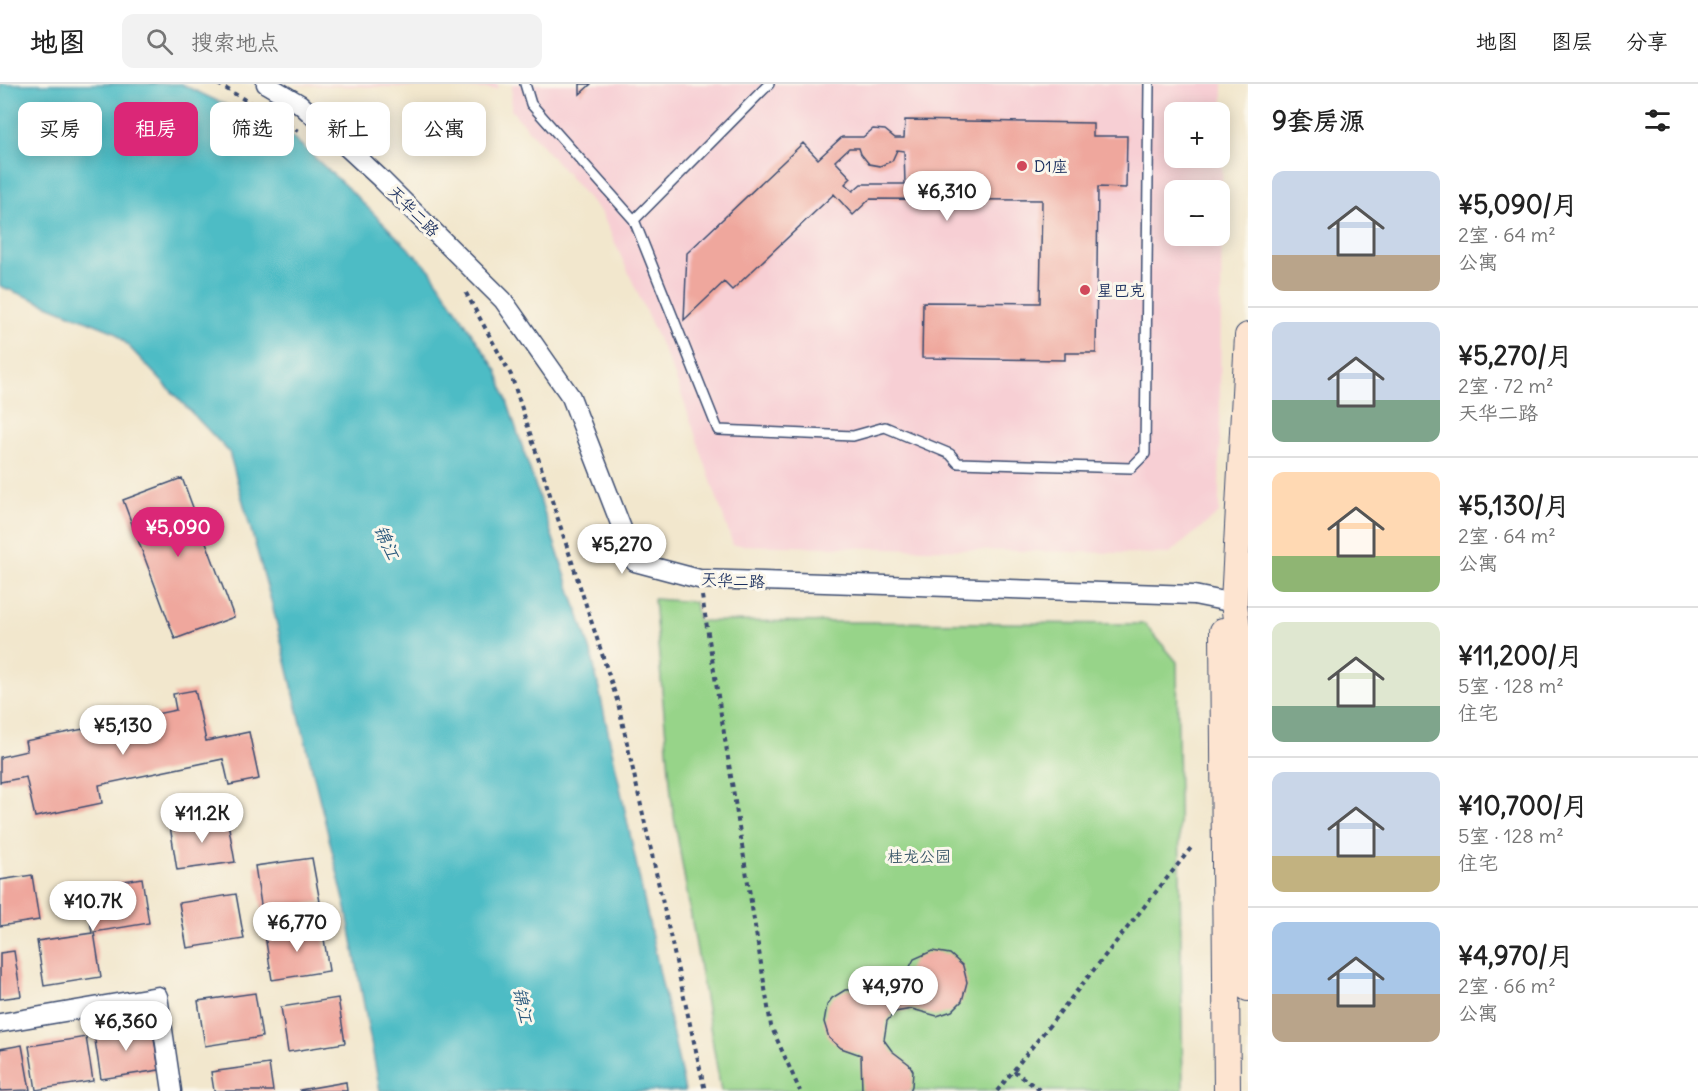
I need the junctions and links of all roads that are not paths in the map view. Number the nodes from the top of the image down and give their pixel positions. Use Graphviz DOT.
graph roads {
  1 [pos="266,84"];
  2 [pos="525,84"];
  3 [pos="769,84"];
  4 [pos="1149,84"];
  5 [pos="634,220"];
  6 [pos="1248,336"];
  7 [pos="1243,603"];
  8 [pos="1248,988"];
  9 [pos="0,1023"];
  10 [pos="172,1091"];
  11 [pos="1227,1091"];
  1 -- 7 [label="street, 天华二路"];
  2 -- 5 [label="lane"];
  3 -- 5 [label="lane"];
  4 -- 5 [label="lane"];
  6 -- 7 [label="main road"];
  7 -- 8 [label="main road"];
  7 -- 11 [label="main road"];
  9 -- 10 [label="street"];
}
